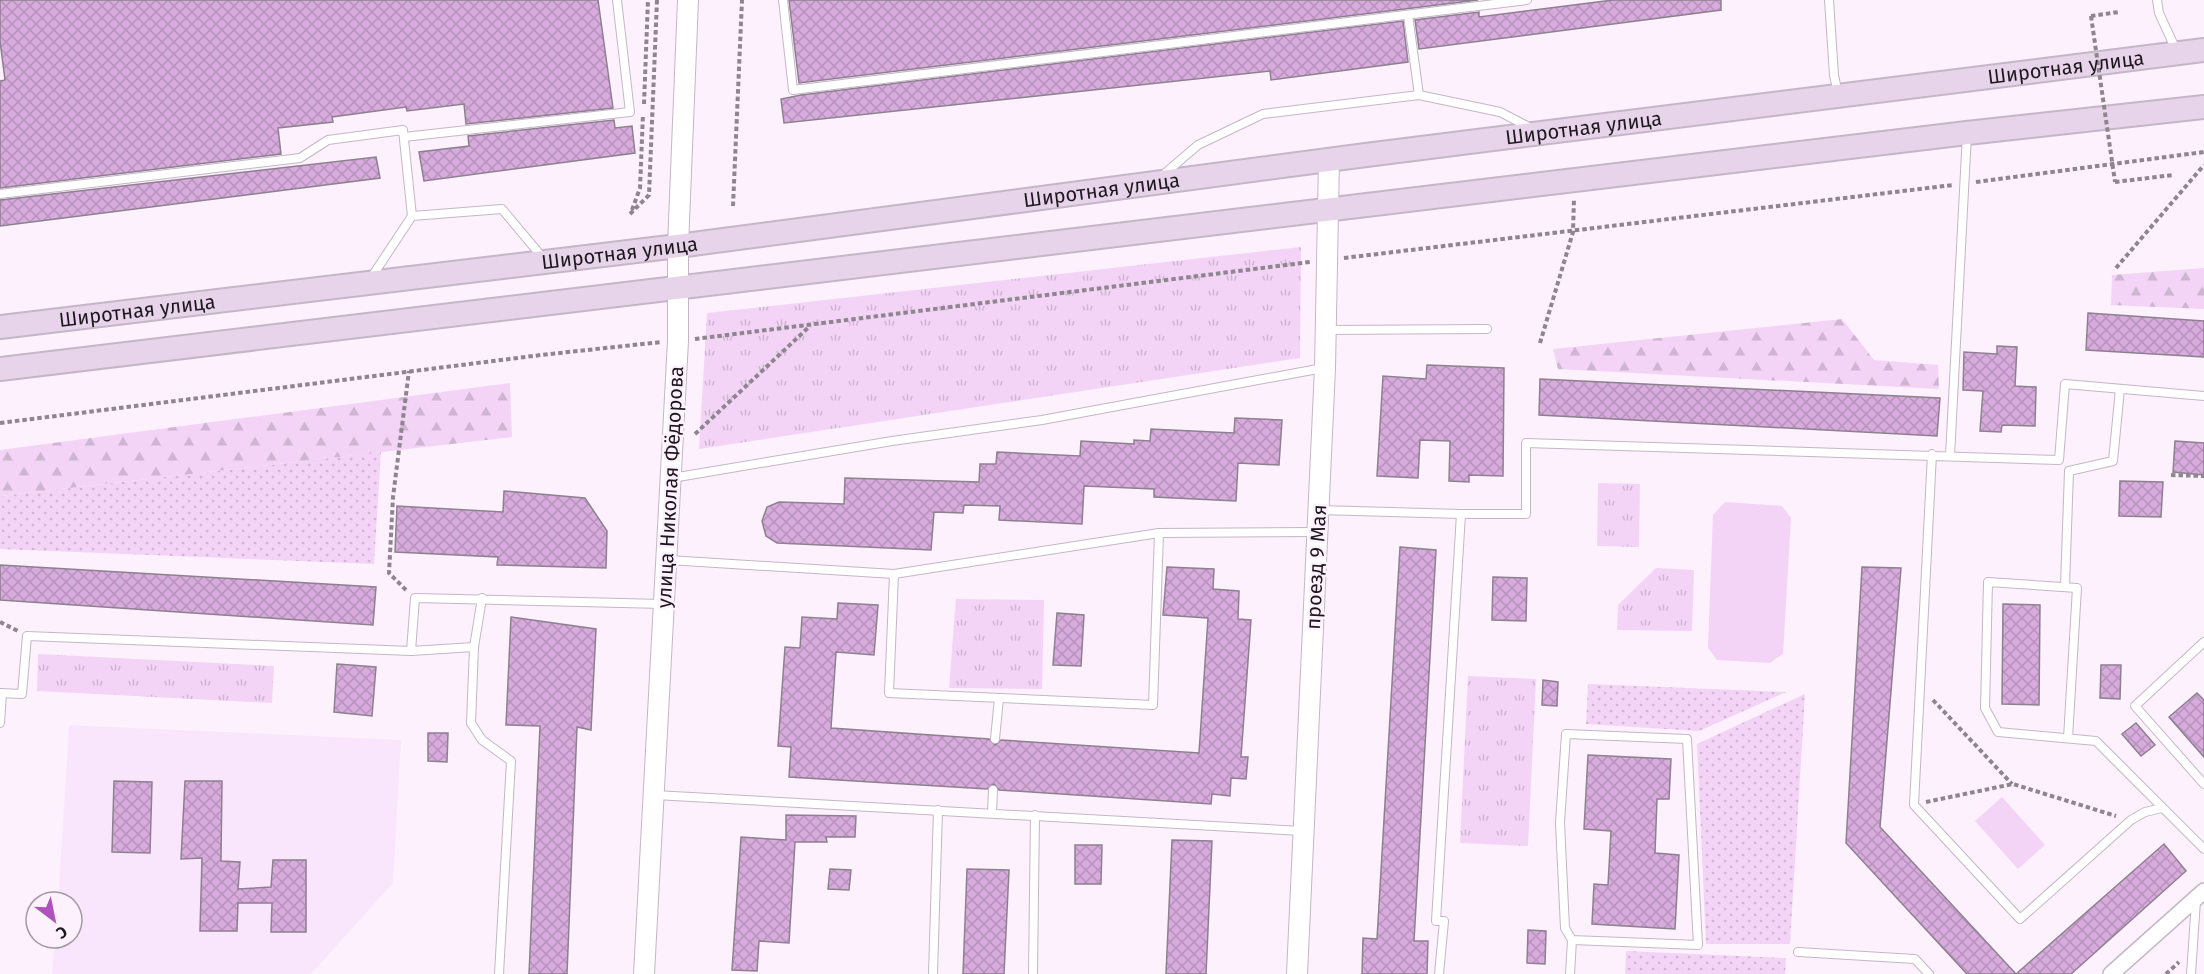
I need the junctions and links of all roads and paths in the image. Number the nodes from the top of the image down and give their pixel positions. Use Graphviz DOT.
graph roads {
  1 [pos="617,0"];
  2 [pos="657,0"];
  3 [pos="688,0"];
  4 [pos="742,0"];
  5 [pos="783,0"];
  6 [pos="1527,0"];
  7 [pos="1829,0"];
  8 [pos="2157,0"];
  9 [pos="2120,12"];
  10 [pos="1408,15"];
  11 [pos="2204,50"];
  12 [pos="2178,53"];
  13 [pos="1838,94"];
  14 [pos="1419,95"];
  15 [pos="2204,107"];
  16 [pos="1540,133"];
  17 [pos="1967,133"];
  18 [pos="404,137"];
  19 [pos="2204,152"];
  20 [pos="1329,159"];
  21 [pos="2204,165"];
  22 [pos="2173,175"];
  23 [pos="1153,183"];
  24 [pos="1964,184"];
  25 [pos="0,194"];
  26 [pos="734,206"];
  27 [pos="1329,210"];
  28 [pos="630,214"];
  29 [pos="412,216"];
  30 [pos="1573,232"];
  31 [pos="678,246"];
  32 [pos="1328,260"];
  33 [pos="546,261"];
  34 [pos="2116,268"];
  35 [pos="369,281"];
  36 [pos="679,288"];
  37 [pos="811,325"];
  38 [pos="0,327"];
  39 [pos="1487,329"];
  40 [pos="1326,330"];
  41 [pos="678,341"];
  42 [pos="1540,343"];
  43 [pos="1325,368"];
  44 [pos="0,369"];
  45 [pos="409,371"];
  46 [pos="2120,389"];
  47 [pos="2204,396"];
  48 [pos="0,423"];
  49 [pos="695,434"];
  50 [pos="1932,454"];
  51 [pos="1950,456"];
  52 [pos="2171,475"];
  53 [pos="2204,476"];
  54 [pos="671,478"];
  55 [pos="1318,510"];
  56 [pos="1461,514"];
  57 [pos="1317,532"];
  58 [pos="1159,533"];
  59 [pos="666,560"];
  60 [pos="894,574"];
  61 [pos="2065,586"];
  62 [pos="415,598"];
  63 [pos="482,598"];
  64 [pos="664,603"];
  65 [pos="0,622"];
  66 [pos="27,636"];
  67 [pos="2204,642"];
  68 [pos="474,647"];
  69 [pos="411,651"];
  70 [pos="1920,686"];
  71 [pos="1,694"];
  72 [pos="999,698"];
  73 [pos="0,723"];
  74 [pos="2068,738"];
  75 [pos="995,739"];
  76 [pos="2013,784"];
  77 [pos="2204,784"];
  78 [pos="993,790"];
  79 [pos="654,795"];
  80 [pos="1914,805"];
  81 [pos="2162,808"];
  82 [pos="938,810"];
  83 [pos="992,813"];
  84 [pos="1035,815"];
  85 [pos="2132,820"];
  86 [pos="1303,831"];
  87 [pos="2204,849"];
  88 [pos="2200,895"];
  89 [pos="1572,940"];
  90 [pos="1798,952"];
  91 [pos="499,974"];
  92 [pos="644,974"];
  93 [pos="933,974"];
  94 [pos="1033,974"];
  95 [pos="1297,974"];
  96 [pos="1439,974"];
  97 [pos="1570,974"];
  98 [pos="1929,974"];
  99 [pos="2111,974"];
  100 [pos="2191,974"];
  1 -- 18 [label="lane"];
  2 -- 28 [label="path"];
  3 -- 31 [label="street, улица Николая Фёдорова"];
  4 -- 26 [label="path"];
  5 -- 10 [label="lane"];
  6 -- 10 [label="lane"];
  7 -- 13 [label="lane"];
  8 -- 12 [label="lane"];
  9 -- 22 [label="path, bridge"];
  10 -- 14 [label="lane"];
  11 -- 12 [label="main road, Широтная улица"];
  12 -- 13 [label="main road, Широтная улица"];
  13 -- 16 [label="main road, Широтная улица"];
  14 -- 16 [label="lane"];
  14 -- 23 [label="lane"];
  15 -- 17 [label="main road"];
  16 -- 20 [label="main road, Широтная улица"];
  17 -- 24 [label="lane"];
  17 -- 27 [label="main road"];
  18 -- 25 [label="lane"];
  18 -- 29 [label="lane"];
  19 -- 24 [label="path"];
  20 -- 23 [label="main road, Широтная улица"];
  20 -- 27 [label="street, проезд 9 Мая"];
  21 -- 34 [label="path"];
  23 -- 31 [label="main road, Широтная улица"];
  24 -- 30 [label="path"];
  24 -- 51 [label="lane"];
  27 -- 32 [label="street, проезд 9 Мая"];
  27 -- 36 [label="main road"];
  29 -- 33 [label="lane"];
  29 -- 35 [label="lane"];
  30 -- 32 [label="path"];
  30 -- 42 [label="path"];
  31 -- 33 [label="main road, Широтная улица"];
  31 -- 36 [label="street, улица Николая Фёдорова"];
  32 -- 37 [label="path"];
  32 -- 40 [label="street, проезд 9 Мая"];
  33 -- 35 [label="main road, Широтная улица"];
  35 -- 38 [label="main road, Широтная улица"];
  36 -- 41 [label="street, улица Николая Фёдорова"];
  36 -- 44 [label="main road"];
  37 -- 41 [label="path"];
  37 -- 49 [label="path"];
  39 -- 40 [label="lane"];
  40 -- 43 [label="street, проезд 9 Мая"];
  41 -- 45 [label="path"];
  41 -- 54 [label="street, улица Николая Фёдорова"];
  43 -- 54 [label="lane"];
  43 -- 55 [label="street, проезд 9 Мая"];
  45 -- 48 [label="path"];
  45 -- 62 [label="path"];
  46 -- 47 [label="lane"];
  46 -- 51 [label="lane"];
  46 -- 61 [label="lane"];
  50 -- 51 [label="lane"];
  50 -- 56 [label="lane"];
  50 -- 70 [label="lane"];
  52 -- 53 [label="path"];
  54 -- 59 [label="street, улица Николая Фёдорова"];
  55 -- 56 [label="lane"];
  55 -- 57 [label="street, проезд 9 Мая"];
  56 -- 96 [label="lane"];
  57 -- 58 [label="lane"];
  57 -- 86 [label="street, проезд 9 Мая"];
  58 -- 60 [label="lane"];
  58 -- 72 [label="lane"];
  59 -- 60 [label="lane"];
  59 -- 64 [label="street, улица Николая Фёдорова"];
  60 -- 72 [label="lane"];
  61 -- 74 [label="lane"];
  61 -- 74 [label="lane"];
  62 -- 63 [label="lane"];
  62 -- 69 [label="lane"];
  63 -- 64 [label="lane"];
  63 -- 68 [label="lane"];
  64 -- 79 [label="street, улица Николая Фёдорова"];
  65 -- 66 [label="path"];
  66 -- 69 [label="lane"];
  66 -- 71 [label="lane"];
  67 -- 77 [label="lane"];
  68 -- 69 [label="lane"];
  68 -- 91 [label="lane"];
  70 -- 76 [label="path"];
  70 -- 80 [label="lane"];
  71 -- 73 [label="lane"];
  72 -- 75 [label="lane"];
  74 -- 81 [label="lane"];
  76 -- 80 [label="path"];
  76 -- 85 [label="path"];
  78 -- 83 [label="lane"];
  79 -- 82 [label="lane"];
  79 -- 92 [label="street, улица Николая Фёдорова"];
  80 -- 85 [label="lane"];
  81 -- 85 [label="lane"];
  81 -- 87 [label="lane"];
  82 -- 83 [label="lane"];
  82 -- 93 [label="lane"];
  83 -- 84 [label="lane"];
  84 -- 86 [label="lane"];
  84 -- 94 [label="lane"];
  86 -- 95 [label="street, проезд 9 Мая"];
  88 -- 99 [label="street"];
  88 -- 100 [label="lane"];
  89 -- 89 [label="lane"];
  89 -- 97 [label="lane"];
  90 -- 98 [label="lane"];
}
